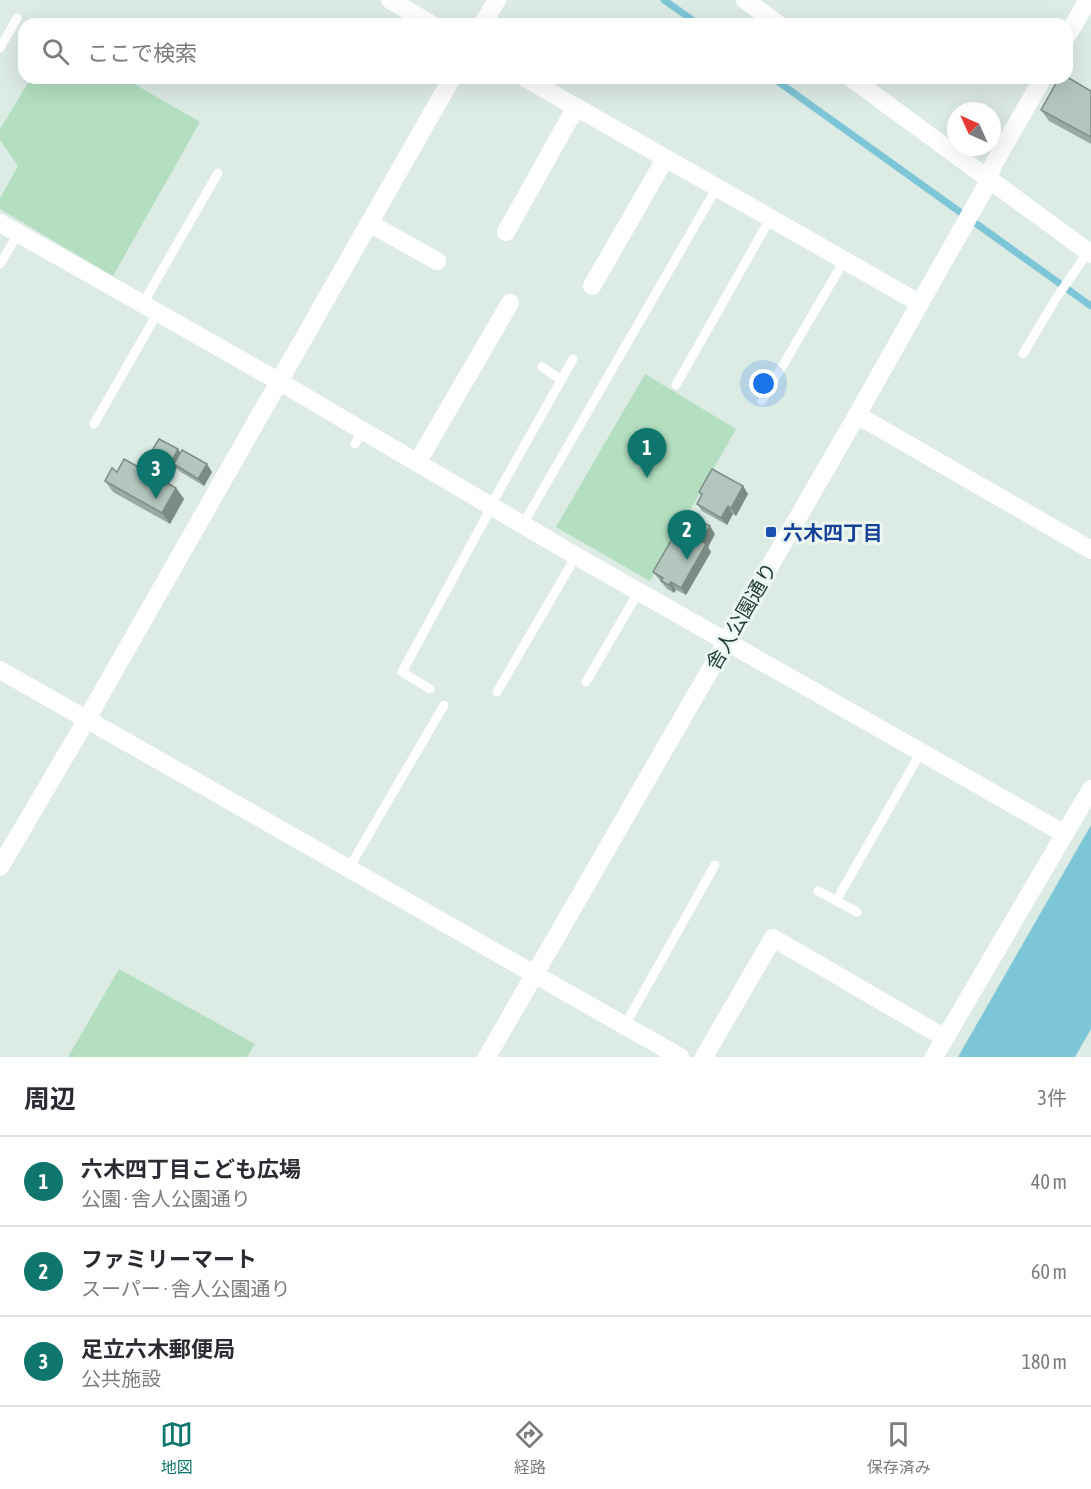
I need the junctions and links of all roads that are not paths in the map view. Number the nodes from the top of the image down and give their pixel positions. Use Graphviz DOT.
graph roads {
  1 [pos="390,0"];
  2 [pos="497,0"];
  3 [pos="745,0"];
  4 [pos="1088,0"];
  5 [pos="17,18"];
  6 [pos="421,18"];
  7 [pos="486,18"];
  8 [pos="770,18"];
  9 [pos="1073,26"];
  10 [pos="0,48"];
  11 [pos="449,84"];
  12 [pos="535,84"];
  13 [pos="859,84"];
  14 [pos="1040,84"];
  15 [pos="576,108"];
  16 [pos="665,159"];
  17 [pos="218,173"];
  18 [pos="988,178"];
  19 [pos="716,189"];
  20 [pos="770,219"];
  21 [pos="0,223"];
  22 [pos="369,223"];
  23 [pos="506,232"];
  24 [pos="18,234"];
  25 [pos="1089,253"];
  26 [pos="437,261"];
  27 [pos="844,261"];
  28 [pos="0,264"];
  29 [pos="592,286"];
  30 [pos="510,303"];
  31 [pos="920,303"];
  32 [pos="150,310"];
  33 [pos="1023,354"];
  34 [pos="573,359"];
  35 [pos="542,366"];
  36 [pos="561,380"];
  37 [pos="279,382"];
  38 [pos="676,386"];
  39 [pos="762,401"];
  40 [pos="857,415"];
  41 [pos="94,424"];
  42 [pos="417,463"];
  43 [pos="492,505"];
  44 [pos="523,524"];
  45 [pos="1091,550"];
  46 [pos="576,556"];
  47 [pos="639,591"];
  48 [pos="726,641"];
  49 [pos="0,670"];
  50 [pos="586,682"];
  51 [pos="430,688"];
  52 [pos="497,692"];
  53 [pos="444,705"];
  54 [pos="87,719"];
  55 [pos="921,752"];
  56 [pos="1091,789"];
  57 [pos="1065,834"];
  58 [pos="716,865"];
  59 [pos="0,867"];
  60 [pos="350,868"];
  61 [pos="818,891"];
  62 [pos="836,901"];
  63 [pos="857,912"];
  64 [pos="536,974"];
  65 [pos="625,1025"];
  66 [pos="945,1038"];
  67 [pos="487,1057"];
  68 [pos="680,1057"];
  69 [pos="704,1057"];
  70 [pos="934,1057"];
  1 -- 6 [label="street"];
  2 -- 7 [label="street"];
  3 -- 8 [label="street"];
  4 -- 9 [label="street"];
  5 -- 10 [label="lane"];
  11 -- 22 [label="street"];
  12 -- 15 [label="street"];
  13 -- 18 [label="street"];
  14 -- 18 [label="street, 舎人公園通り"];
  15 -- 16 [label="street"];
  15 -- 23 [label="street"];
  16 -- 19 [label="street"];
  16 -- 29 [label="street"];
  17 -- 32 [label="lane"];
  18 -- 25 [label="street"];
  18 -- 31 [label="street, 舎人公園通り"];
  19 -- 20 [label="street"];
  19 -- 44 [label="lane"];
  20 -- 27 [label="street"];
  20 -- 38 [label="lane"];
  21 -- 24 [label="street"];
  22 -- 26 [label="street"];
  22 -- 37 [label="street"];
  24 -- 28 [label="lane"];
  24 -- 32 [label="street"];
  25 -- 33 [label="lane"];
  27 -- 31 [label="street"];
  27 -- 39 [label="lane"];
  30 -- 42 [label="street"];
  31 -- 40 [label="street, 舎人公園通り"];
  32 -- 37 [label="street"];
  32 -- 41 [label="lane"];
  34 -- 36 [label="lane"];
  35 -- 36 [label="lane"];
  36 -- 43 [label="lane"];
  37 -- 42 [label="street"];
  37 -- 54 [label="street"];
  40 -- 45 [label="street"];
  40 -- 48 [label="street, 舎人公園通り"];
  42 -- 43 [label="street"];
  43 -- 44 [label="street"];
  43 -- 51 [label="lane"];
  44 -- 46 [label="street"];
  46 -- 47 [label="street"];
  46 -- 52 [label="lane"];
  47 -- 48 [label="street"];
  47 -- 50 [label="lane"];
  48 -- 55 [label="street"];
  48 -- 64 [label="street, 舎人公園通り"];
  49 -- 54 [label="street"];
  53 -- 60 [label="lane"];
  54 -- 59 [label="street"];
  54 -- 60 [label="street"];
  55 -- 57 [label="street"];
  55 -- 62 [label="lane"];
  56 -- 57 [label="street"];
  57 -- 66 [label="street"];
  58 -- 65 [label="lane"];
  60 -- 64 [label="street"];
  61 -- 62 [label="lane"];
  62 -- 63 [label="lane"];
  64 -- 65 [label="street"];
  64 -- 67 [label="street, 舎人公園通り"];
  65 -- 68 [label="street"];
  66 -- 69 [label="street"];
  66 -- 70 [label="street"];
}
